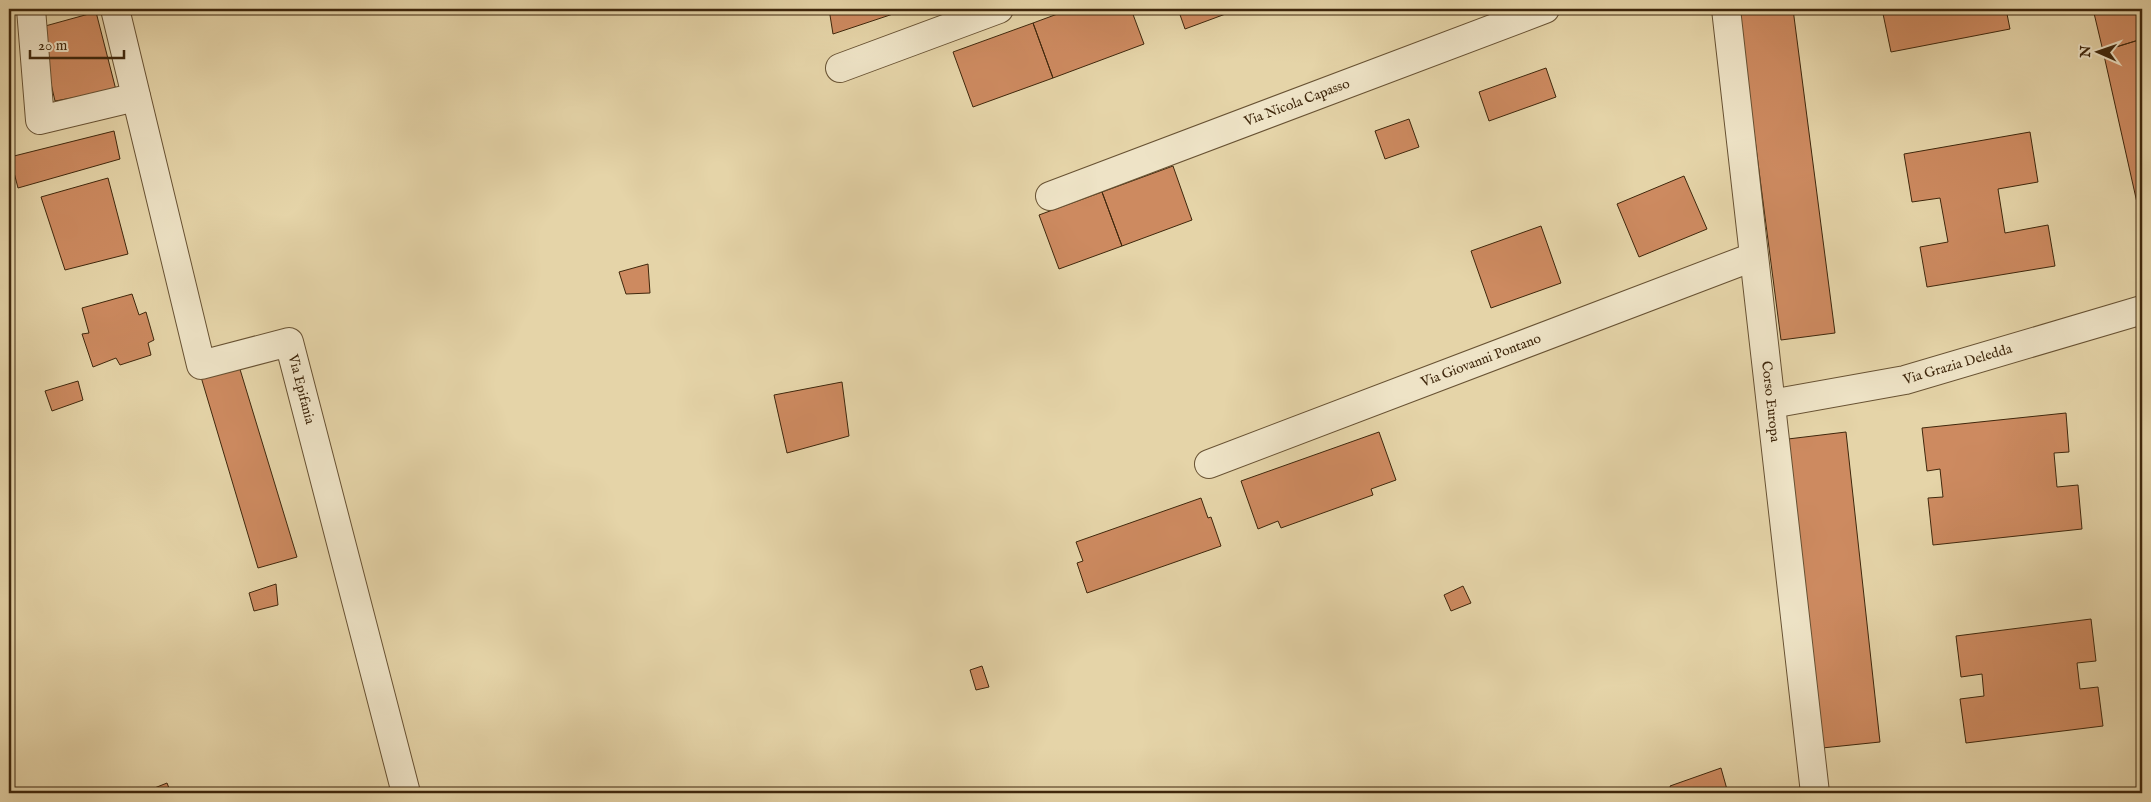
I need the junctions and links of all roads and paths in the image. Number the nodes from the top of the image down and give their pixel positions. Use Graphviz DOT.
graph roads {
  1 [pos="31,9"];
  2 [pos="115,9"];
  3 [pos="999,9"];
  4 [pos="1545,9"];
  5 [pos="1726,9"];
  6 [pos="840,68"];
  7 [pos="136,97"];
  8 [pos="1050,196"];
  9 [pos="1754,257"];
  10 [pos="2142,310"];
  11 [pos="1771,404"];
  12 [pos="1209,464"];
  13 [pos="406,793"];
  14 [pos="1815,793"];
  1 -- 7 [label="street"];
  2 -- 7 [label="street, Via Epifania"];
  3 -- 6 [label="street"];
  4 -- 8 [label="street, Via Nicola Capasso"];
  5 -- 9 [label="street, Corso Europa"];
  7 -- 13 [label="street, Via Epifania"];
  9 -- 11 [label="street, Corso Europa"];
  9 -- 12 [label="street, Via Giovanni Pontano"];
  10 -- 11 [label="street, Via Grazia Deledda"];
  11 -- 14 [label="street, Corso Europa"];
}
